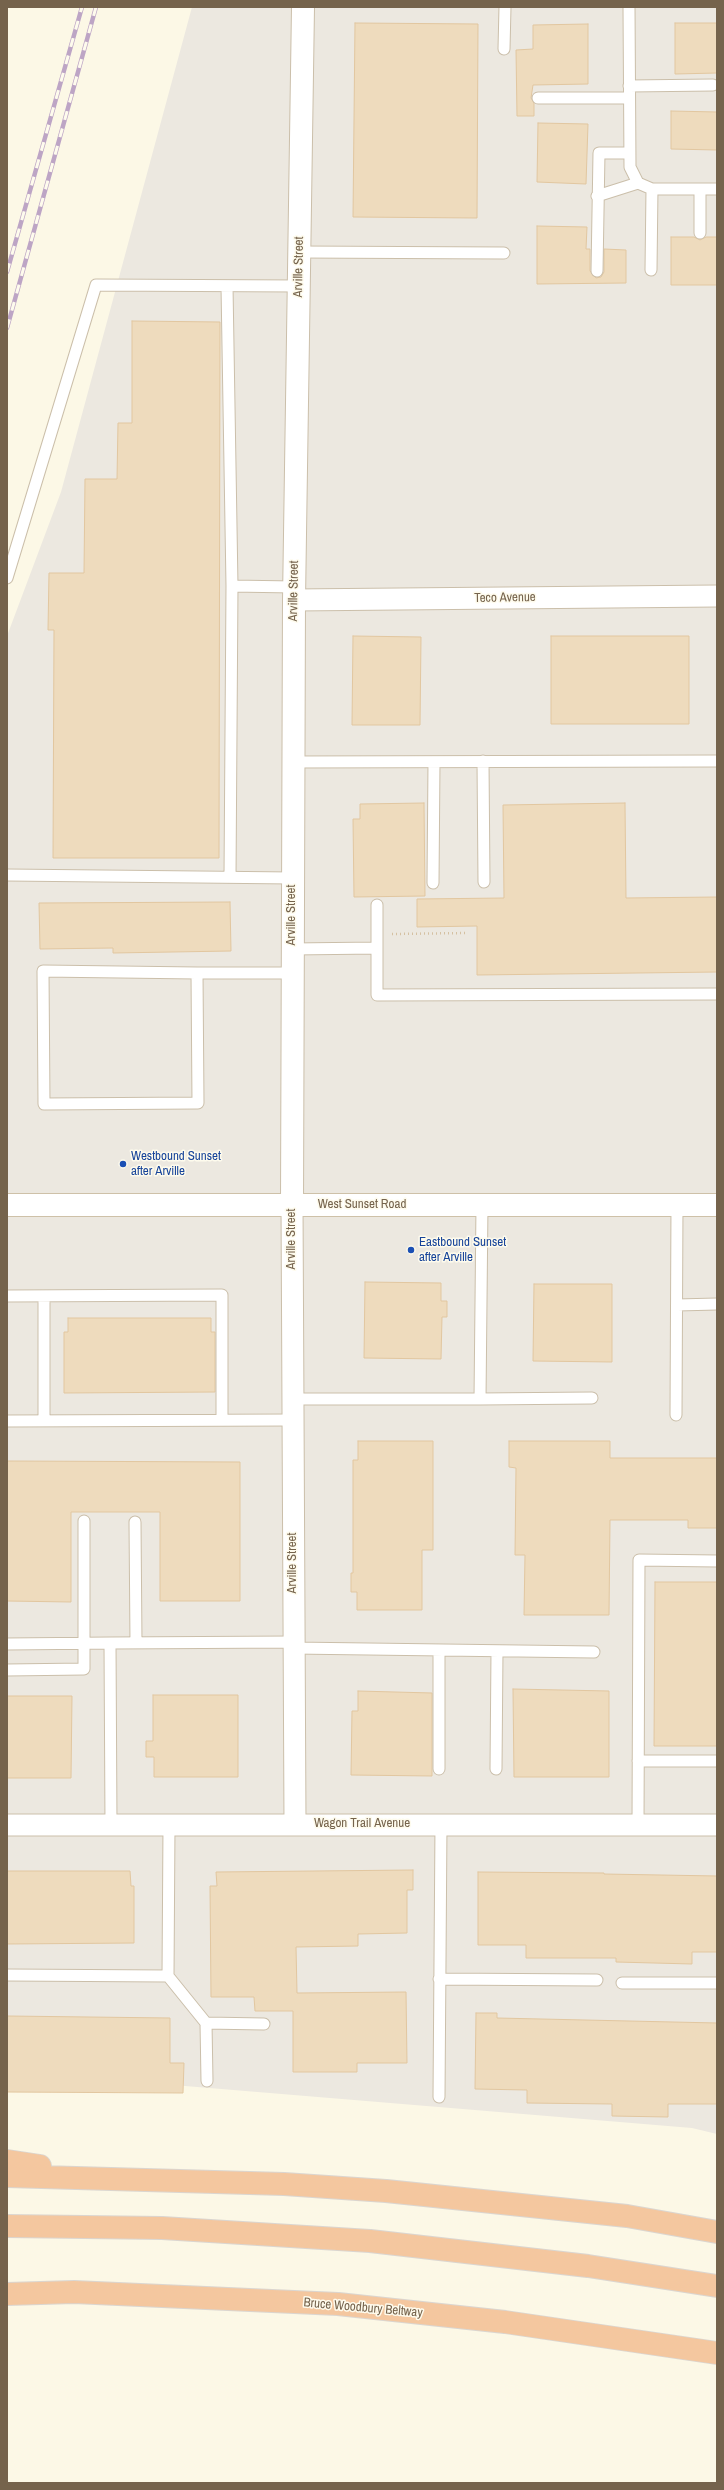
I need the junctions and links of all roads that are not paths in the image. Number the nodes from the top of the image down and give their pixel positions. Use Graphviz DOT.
graph roads {
  1 [pos="303,7"];
  2 [pos="505,7"];
  3 [pos="629,7"];
  4 [pos="504,49"];
  5 [pos="713,85"];
  6 [pos="629,86"];
  7 [pos="538,98"];
  8 [pos="629,98"];
  9 [pos="629,153"];
  10 [pos="638,183"];
  11 [pos="652,189"];
  12 [pos="700,189"];
  13 [pos="717,189"];
  14 [pos="597,196"];
  15 [pos="700,233"];
  16 [pos="299,252"];
  17 [pos="504,253"];
  18 [pos="651,270"];
  19 [pos="597,271"];
  20 [pos="227,286"];
  21 [pos="299,286"];
  22 [pos="7,578"];
  23 [pos="232,586"];
  24 [pos="294,594"];
  25 [pos="717,596"];
  26 [pos="483,761"];
  27 [pos="717,761"];
  28 [pos="293,762"];
  29 [pos="434,762"];
  30 [pos="7,875"];
  31 [pos="230,877"];
  32 [pos="293,878"];
  33 [pos="484,882"];
  34 [pos="433,883"];
  35 [pos="378,905"];
  36 [pos="377,948"];
  37 [pos="292,949"];
  38 [pos="197,973"];
  39 [pos="292,973"];
  40 [pos="717,994"];
  41 [pos="292,1204"];
  42 [pos="7,1205"];
  43 [pos="482,1205"];
  44 [pos="677,1205"];
  45 [pos="717,1206"];
  46 [pos="7,1296"];
  47 [pos="44,1296"];
  48 [pos="717,1304"];
  49 [pos="677,1305"];
  50 [pos="592,1398"];
  51 [pos="292,1399"];
  52 [pos="480,1399"];
  53 [pos="676,1415"];
  54 [pos="222,1420"];
  55 [pos="292,1420"];
  56 [pos="7,1421"];
  57 [pos="44,1421"];
  58 [pos="84,1521"];
  59 [pos="135,1522"];
  60 [pos="717,1560"];
  61 [pos="84,1643"];
  62 [pos="110,1643"];
  63 [pos="136,1643"];
  64 [pos="7,1644"];
  65 [pos="293,1645"];
  66 [pos="439,1650"];
  67 [pos="497,1651"];
  68 [pos="594,1652"];
  69 [pos="7,1670"];
  70 [pos="638,1761"];
  71 [pos="717,1761"];
  72 [pos="439,1769"];
  73 [pos="496,1769"];
  74 [pos="294,1824"];
  75 [pos="441,1824"];
  76 [pos="7,1825"];
  77 [pos="111,1825"];
  78 [pos="638,1825"];
  79 [pos="717,1825"];
  80 [pos="169,1826"];
  81 [pos="7,1975"];
  82 [pos="168,1976"];
  83 [pos="439,1979"];
  84 [pos="597,1980"];
  85 [pos="622,1983"];
  86 [pos="717,1983"];
  87 [pos="206,2023"];
  88 [pos="264,2024"];
  89 [pos="207,2081"];
  90 [pos="439,2097"];
  91 [pos="7,2161"];
  92 [pos="7,2176"];
  93 [pos="110,2178"];
  94 [pos="7,2226"];
  95 [pos="717,2232"];
  96 [pos="717,2286"];
  97 [pos="7,2294"];
  98 [pos="717,2353"];
  1 -- 16 [label="street, Arville Street"];
  2 -- 4 [label="lane"];
  3 -- 6 [label="lane"];
  5 -- 6 [label="lane"];
  6 -- 8 [label="lane"];
  7 -- 8 [label="lane"];
  8 -- 9 [label="lane"];
  9 -- 10 [label="lane"];
  9 -- 14 [label="lane"];
  10 -- 11 [label="lane"];
  10 -- 14 [label="lane"];
  11 -- 12 [label="lane"];
  11 -- 18 [label="lane"];
  12 -- 13 [label="lane"];
  12 -- 15 [label="lane"];
  14 -- 19 [label="lane"];
  16 -- 17 [label="lane"];
  16 -- 21 [label="street, Arville Street"];
  20 -- 21 [label="lane"];
  20 -- 22 [label="lane"];
  20 -- 23 [label="lane"];
  21 -- 24 [label="street, Arville Street"];
  23 -- 24 [label="lane"];
  23 -- 31 [label="lane"];
  24 -- 25 [label="street, Teco Avenue"];
  24 -- 28 [label="street, Arville Street"];
  26 -- 27 [label="lane"];
  26 -- 29 [label="lane"];
  26 -- 33 [label="lane"];
  28 -- 29 [label="lane"];
  28 -- 32 [label="street, Arville Street"];
  29 -- 34 [label="lane"];
  30 -- 31 [label="lane"];
  31 -- 32 [label="lane"];
  32 -- 37 [label="street, Arville Street"];
  35 -- 36 [label="lane"];
  36 -- 37 [label="lane"];
  36 -- 40 [label="lane"];
  37 -- 39 [label="street, Arville Street"];
  38 -- 38 [label="lane"];
  38 -- 39 [label="lane"];
  39 -- 41 [label="street, Arville Street"];
  41 -- 42 [label="street, West Sunset Road"];
  41 -- 43 [label="street, West Sunset Road"];
  41 -- 51 [label="street, Arville Street"];
  43 -- 44 [label="street, West Sunset Road"];
  43 -- 52 [label="lane"];
  44 -- 45 [label="street, West Sunset Road"];
  44 -- 49 [label="lane"];
  46 -- 47 [label="lane"];
  47 -- 54 [label="lane"];
  47 -- 57 [label="lane"];
  48 -- 49 [label="lane"];
  49 -- 53 [label="lane"];
  50 -- 52 [label="lane"];
  51 -- 52 [label="lane"];
  51 -- 55 [label="street, Arville Street"];
  54 -- 55 [label="lane"];
  54 -- 57 [label="lane"];
  55 -- 65 [label="street, Arville Street"];
  56 -- 57 [label="lane"];
  58 -- 61 [label="lane"];
  59 -- 63 [label="lane"];
  60 -- 70 [label="lane"];
  61 -- 62 [label="lane"];
  61 -- 64 [label="lane"];
  61 -- 69 [label="lane"];
  62 -- 63 [label="lane"];
  62 -- 77 [label="lane"];
  63 -- 65 [label="lane"];
  65 -- 66 [label="lane"];
  65 -- 74 [label="street, Arville Street"];
  66 -- 67 [label="lane"];
  66 -- 72 [label="lane"];
  67 -- 68 [label="lane"];
  67 -- 73 [label="lane"];
  70 -- 71 [label="lane"];
  70 -- 78 [label="lane"];
  74 -- 75 [label="street, Wagon Trail Avenue"];
  74 -- 80 [label="street, Wagon Trail Avenue"];
  75 -- 78 [label="street, Wagon Trail Avenue"];
  75 -- 83 [label="lane"];
  76 -- 77 [label="street, Wagon Trail Avenue"];
  77 -- 80 [label="street, Wagon Trail Avenue"];
  78 -- 79 [label="street, Wagon Trail Avenue"];
  80 -- 82 [label="lane"];
  81 -- 82 [label="lane"];
  82 -- 87 [label="lane"];
  83 -- 84 [label="lane"];
  83 -- 90 [label="lane"];
  85 -- 86 [label="lane"];
  87 -- 88 [label="lane"];
  87 -- 89 [label="lane"];
  91 -- 93 [label="highway"];
  92 -- 93 [label="highway"];
  93 -- 95 [label="highway"];
  94 -- 96 [label="highway"];
  97 -- 98 [label="highway, Bruce Woodbury Beltway"];
}
